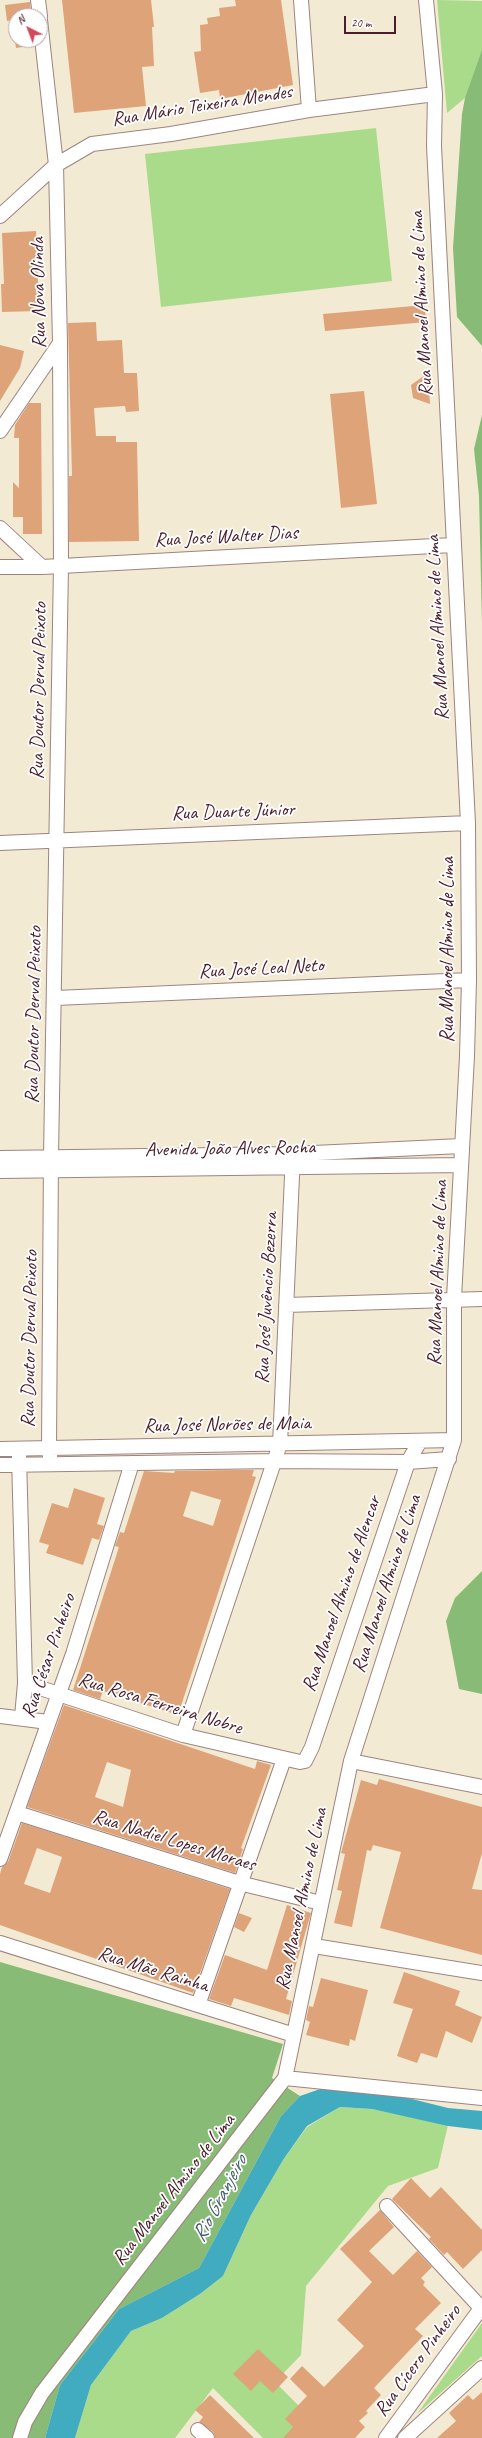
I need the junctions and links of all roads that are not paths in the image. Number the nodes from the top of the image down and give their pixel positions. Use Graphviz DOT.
graph roads {
  1 [pos="301,0"];
  2 [pos="426,0"];
  3 [pos="43,48"];
  4 [pos="435,94"];
  5 [pos="309,110"];
  6 [pos="56,165"];
  7 [pos="0,216"];
  8 [pos="60,343"];
  9 [pos="0,431"];
  10 [pos="0,528"];
  11 [pos="453,545"];
  12 [pos="62,565"];
  13 [pos="0,567"];
  14 [pos="42,567"];
  15 [pos="468,823"];
  16 [pos="56,840"];
  17 [pos="0,843"];
  18 [pos="469,980"];
  19 [pos="56,998"];
  20 [pos="461,1146"];
  21 [pos="293,1154"];
  22 [pos="204,1155"];
  23 [pos="51,1156"];
  24 [pos="131,1156"];
  25 [pos="0,1158"];
  26 [pos="461,1165"];
  27 [pos="293,1169"];
  28 [pos="128,1170"];
  29 [pos="202,1170"];
  30 [pos="0,1171"];
  31 [pos="52,1171"];
  32 [pos="454,1298"];
  33 [pos="482,1299"];
  34 [pos="286,1305"];
  35 [pos="454,1440"];
  36 [pos="420,1441"];
  37 [pos="280,1444"];
  38 [pos="19,1448"];
  39 [pos="0,1449"];
  40 [pos="49,1449"];
  41 [pos="449,1459"];
  42 [pos="275,1461"];
  43 [pos="408,1462"];
  44 [pos="51,1464"];
  45 [pos="132,1464"];
  46 [pos="0,1465"];
  47 [pos="20,1465"];
  48 [pos="25,1683"];
  49 [pos="59,1694"];
  50 [pos="0,1716"];
  51 [pos="22,1717"];
  52 [pos="48,1722"];
  53 [pos="182,1735"];
  54 [pos="284,1759"];
  55 [pos="305,1761"];
  56 [pos="351,1761"];
  57 [pos="482,1787"];
  58 [pos="16,1814"];
  59 [pos="0,1860"];
  60 [pos="239,1883"];
  61 [pos="321,1903"];
  62 [pos="0,1942"];
  63 [pos="314,1946"];
  64 [pos="482,1973"];
  65 [pos="198,2005"];
  66 [pos="294,2035"];
  67 [pos="285,2078"];
  68 [pos="482,2098"];
  69 [pos="387,2206"];
  70 [pos="482,2308"];
  71 [pos="482,2368"];
  72 [pos="20,2438"];
  73 [pos="386,2438"];
  74 [pos="405,2438"];
  1 -- 5 [label="street"];
  2 -- 4 [label="street, Rua Manoel Almino de Lima"];
  3 -- 6 [label="street, Rua Nova Olinda"];
  4 -- 5 [label="street, Rua Mário Teixeira Mendes"];
  4 -- 11 [label="street, Rua Manoel Almino de Lima"];
  5 -- 6 [label="street, Rua Mário Teixeira Mendes"];
  6 -- 7 [label="street, Rua Mário Teixeira Mendes"];
  6 -- 8 [label="street, Rua Nova Olinda"];
  8 -- 9 [label="street"];
  8 -- 12 [label="street, Rua Nova Olinda"];
  10 -- 14 [label="street"];
  11 -- 12 [label="street, Rua José Walter Dias"];
  11 -- 15 [label="street, Rua Manoel Almino de Lima"];
  12 -- 14 [label="street, Rua José Walter Dias"];
  12 -- 16 [label="street, Rua Doutor Derval Peixoto"];
  13 -- 14 [label="street, Rua José Walter Dias"];
  15 -- 16 [label="street, Rua Duarte Júnior"];
  15 -- 18 [label="street, Rua Manoel Almino de Lima"];
  16 -- 17 [label="street, Rua Duarte Júnior"];
  16 -- 19 [label="street, Rua Doutor Derval Peixoto"];
  18 -- 19 [label="street, Rua José Leal Neto"];
  18 -- 20 [label="street, Rua Manoel Almino de Lima"];
  19 -- 23 [label="street, Rua Doutor Derval Peixoto"];
  20 -- 21 [label="street, Avenida João Alves Rocha"];
  20 -- 26 [label="street, Rua Manoel Almino de Lima"];
  21 -- 22 [label="street, Avenida João Alves Rocha"];
  21 -- 27 [label="street, Rua José Juvêncio Bezerra"];
  22 -- 24 [label="street, Avenida João Alves Rocha"];
  22 -- 29 [label="street"];
  23 -- 24 [label="street, Avenida João Alves Rocha"];
  23 -- 25 [label="street, Avenida João Alves Rocha"];
  23 -- 31 [label="street, Rua Doutor Derval Peixoto"];
  24 -- 28 [label="street"];
  26 -- 27 [label="street, Avenida João Alves Rocha"];
  26 -- 32 [label="street, Rua Manoel Almino de Lima"];
  27 -- 29 [label="street, Avenida João Alves Rocha"];
  27 -- 34 [label="street, Rua José Juvêncio Bezerra"];
  28 -- 29 [label="street, Avenida João Alves Rocha"];
  28 -- 31 [label="street, Avenida João Alves Rocha"];
  30 -- 31 [label="street, Avenida João Alves Rocha"];
  31 -- 40 [label="street, Rua Doutor Derval Peixoto"];
  32 -- 33 [label="street"];
  32 -- 34 [label="street"];
  32 -- 35 [label="street, Rua Manoel Almino de Lima"];
  34 -- 37 [label="street, Rua José Juvêncio Bezerra"];
  35 -- 36 [label="street, Rua José Norões de Maia"];
  35 -- 41 [label="street, Rua Manoel Almino de Lima"];
  36 -- 37 [label="street, Rua José Norões de Maia"];
  36 -- 43 [label="street, Rua Manoel Almino de Alencar"];
  37 -- 40 [label="street, Rua José Norões de Maia"];
  37 -- 42 [label="street"];
  38 -- 39 [label="street, Rua José Norões de Maia"];
  38 -- 40 [label="street, Rua José Norões de Maia"];
  38 -- 47 [label="street"];
  40 -- 44 [label="street, Rua Doutor Derval Peixoto"];
  41 -- 43 [label="street, Rua José Norões de Maia"];
  41 -- 56 [label="street, Rua Manoel Almino de Lima"];
  42 -- 43 [label="street, Rua José Norões de Maia"];
  42 -- 45 [label="street, Rua José Norões de Maia"];
  42 -- 53 [label="street"];
  43 -- 55 [label="street, Rua Manoel Almino de Alencar"];
  44 -- 45 [label="street, Rua José Norões de Maia"];
  44 -- 47 [label="street, Rua José Norões de Maia"];
  45 -- 49 [label="street, Rua César Pinheiro"];
  46 -- 47 [label="street, Rua José Norões de Maia"];
  47 -- 48 [label="street"];
  48 -- 49 [label="street, Rua Rosa Ferreira Nobre"];
  48 -- 51 [label="street"];
  49 -- 52 [label="street, Rua César Pinheiro"];
  49 -- 53 [label="street, Rua Rosa Ferreira Nobre"];
  50 -- 51 [label="street"];
  51 -- 52 [label="street"];
  52 -- 58 [label="street, Rua César Pinheiro"];
  53 -- 54 [label="street, Rua Rosa Ferreira Nobre"];
  54 -- 55 [label="street, Rua Rosa Ferreira Nobre"];
  54 -- 60 [label="street"];
  56 -- 57 [label="street"];
  56 -- 61 [label="street, Rua Manoel Almino de Lima"];
  58 -- 59 [label="street, Rua César Pinheiro"];
  58 -- 60 [label="street, Rua Nadiel Lopes Moraes"];
  60 -- 61 [label="street, Rua Nadiel Lopes Moraes"];
  60 -- 65 [label="street"];
  61 -- 63 [label="street, Rua Manoel Almino de Lima"];
  62 -- 65 [label="street, Rua Mãe Rainha"];
  63 -- 64 [label="street"];
  63 -- 66 [label="street, Rua Manoel Almino de Lima"];
  65 -- 66 [label="street, Rua Mãe Rainha"];
  66 -- 67 [label="street, Rua Manoel Almino de Lima"];
  67 -- 68 [label="street"];
  67 -- 72 [label="street, Rua Manoel Almino de Lima"];
  69 -- 70 [label="street"];
  70 -- 73 [label="street, Rua Cícero Pinheiro"];
  71 -- 74 [label="street, Rua Cícero Pinheiro"];
}
